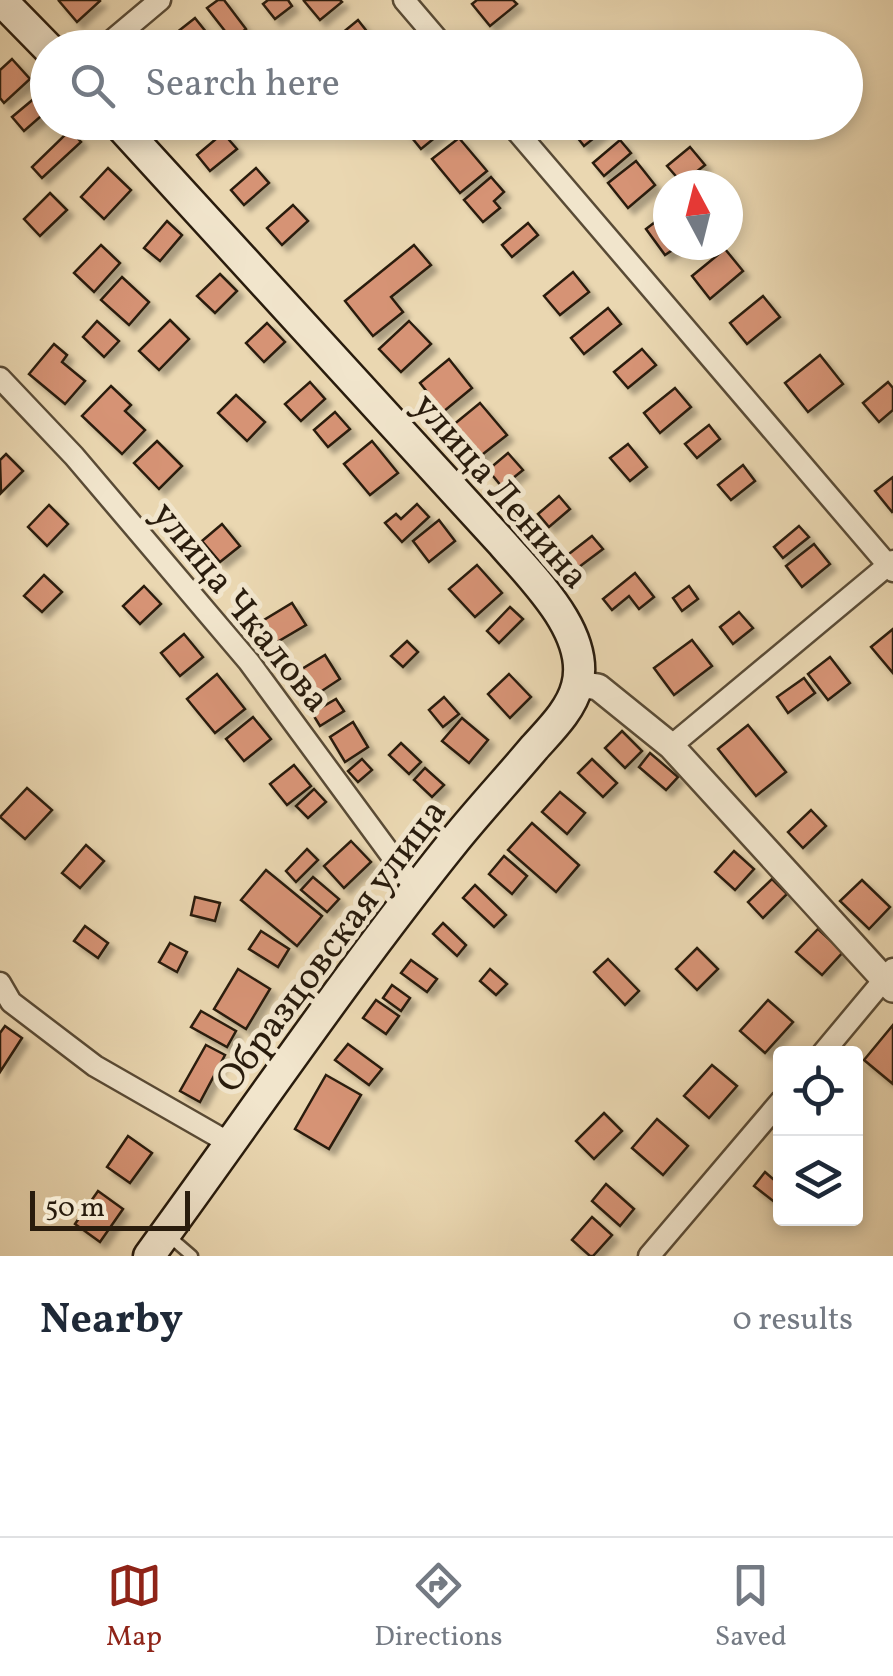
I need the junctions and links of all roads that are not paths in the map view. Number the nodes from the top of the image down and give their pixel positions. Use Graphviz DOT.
graph roads {
  1 [pos="1,0"];
  2 [pos="160,0"];
  3 [pos="404,0"];
  4 [pos="30,30"];
  5 [pos="124,30"];
  6 [pos="430,30"];
  7 [pos="133,140"];
  8 [pos="524,140"];
  9 [pos="0,378"];
  10 [pos="891,566"];
  11 [pos="578,684"];
  12 [pos="671,746"];
  13 [pos="416,889"];
  14 [pos="890,979"];
  15 [pos="0,983"];
  16 [pos="5,1006"];
  17 [pos="829,1046"];
  18 [pos="773,1110"];
  19 [pos="231,1144"];
  20 [pos="157,1245"];
  21 [pos="192,1256"];
  22 [pos="649,1256"];
  1 -- 4 [label="main road"];
  2 -- 5 [label="street"];
  3 -- 6 [label="street"];
  7 -- 11 [label="main road, улица Ленина"];
  8 -- 10 [label="street"];
  9 -- 13 [label="street, улица Чкалова"];
  10 -- 12 [label="street"];
  11 -- 12 [label="street"];
  11 -- 13 [label="main road, Образцовская улица"];
  12 -- 14 [label="street"];
  13 -- 19 [label="main road, Образцовская улица"];
  14 -- 17 [label="street"];
  15 -- 16 [label="street"];
  16 -- 19 [label="street"];
  18 -- 22 [label="street"];
  19 -- 20 [label="main road, Образцовская улица"];
  20 -- 21 [label="lane"];
}
